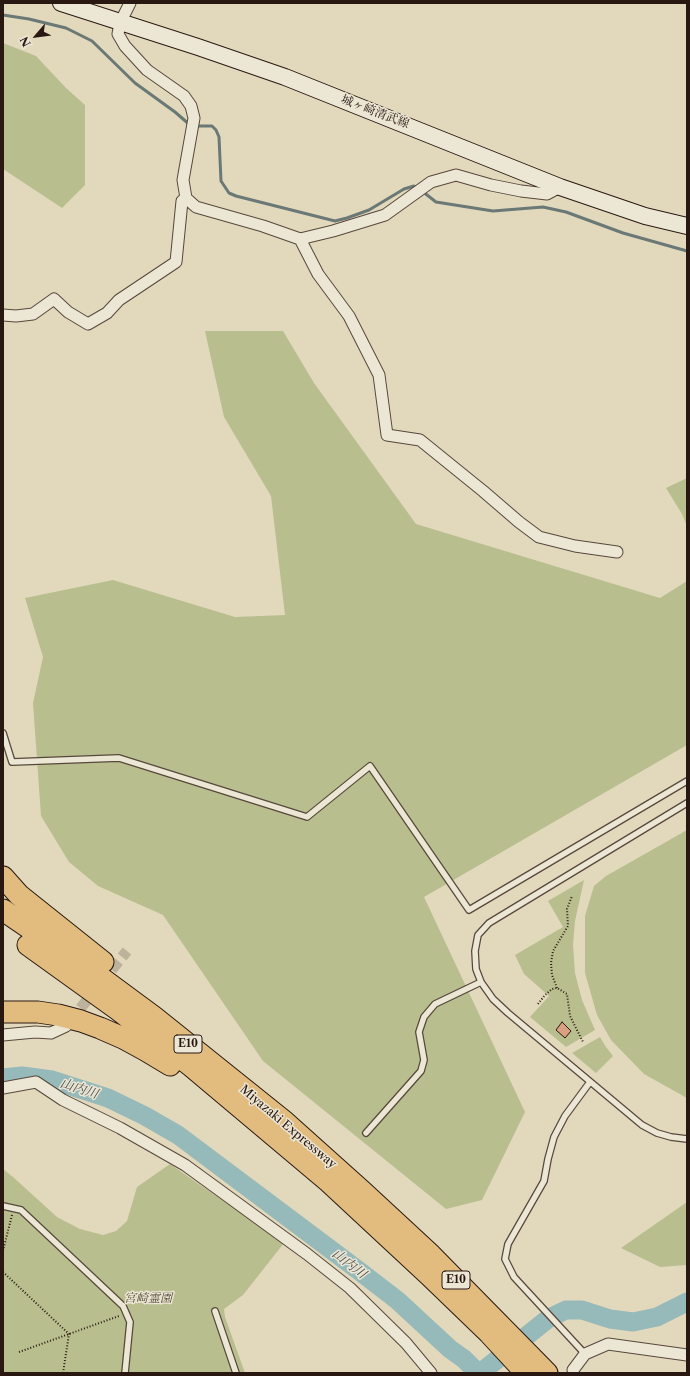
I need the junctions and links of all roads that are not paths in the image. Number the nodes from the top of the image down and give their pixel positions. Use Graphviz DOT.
graph roads {
  1 [pos="61,3"];
  2 [pos="130,3"];
  3 [pos="120,23"];
  4 [pos="560,187"];
  5 [pos="186,198"];
  6 [pos="687,226"];
  7 [pos="300,239"];
  8 [pos="3,315"];
  9 [pos="617,552"];
  10 [pos="3,733"];
  11 [pos="687,781"];
  12 [pos="687,803"];
  13 [pos="3,877"];
  14 [pos="3,910"];
  15 [pos="3,927"];
  16 [pos="481,982"];
  17 [pos="3,1012"];
  18 [pos="66,1026"];
  19 [pos="3,1035"];
  20 [pos="590,1082"];
  21 [pos="3,1088"];
  22 [pos="272,1133"];
  23 [pos="366,1133"];
  24 [pos="687,1139"];
  25 [pos="362,1191"];
  26 [pos="3,1206"];
  27 [pos="215,1312"];
  28 [pos="585,1354"];
  29 [pos="687,1355"];
  30 [pos="573,1370"];
  31 [pos="125,1373"];
  32 [pos="236,1373"];
  33 [pos="431,1373"];
  34 [pos="526,1373"];
  35 [pos="547,1373"];
  1 -- 3 [label="main road, 城ヶ崎清武線"];
  2 -- 3 [label="street"];
  3 -- 4 [label="main road, 城ヶ崎清武線"];
  3 -- 5 [label="street"];
  4 -- 6 [label="main road, 城ヶ崎清武線"];
  4 -- 7 [label="street"];
  5 -- 7 [label="street"];
  5 -- 8 [label="street"];
  7 -- 9 [label="street"];
  10 -- 11 [label="lane"];
  12 -- 16 [label="lane"];
  13 -- 25 [label="highway"];
  14 -- 25 [label="highway, Miyazaki Expressway / E10"];
  15 -- 22 [label="highway, Miyazaki Expressway / E10"];
  16 -- 20 [label="lane"];
  16 -- 23 [label="lane"];
  17 -- 22 [label="highway"];
  18 -- 19 [label="street"];
  20 -- 24 [label="lane"];
  20 -- 28 [label="lane"];
  21 -- 33 [label="street"];
  22 -- 34 [label="highway, Miyazaki Expressway / E10"];
  25 -- 35 [label="highway, Miyazaki Expressway / E10"];
  26 -- 31 [label="lane"];
  27 -- 32 [label="lane"];
  28 -- 29 [label="street"];
  28 -- 30 [label="street"];
}
